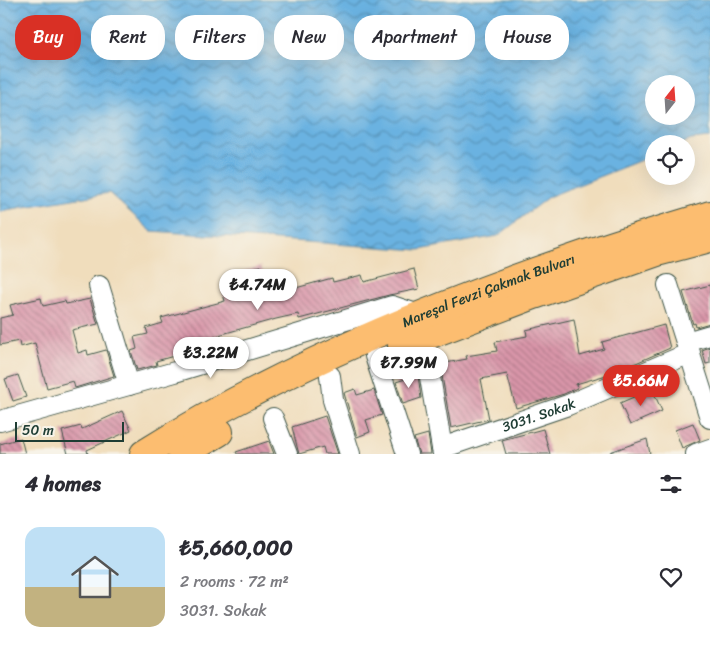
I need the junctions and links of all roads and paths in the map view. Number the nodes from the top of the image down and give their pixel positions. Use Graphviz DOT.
graph roads {
  1 [pos="710,215"];
  2 [pos="710,238"];
  3 [pos="668,285"];
  4 [pos="100,286"];
  5 [pos="423,326"];
  6 [pos="710,335"];
  7 [pos="688,347"];
  8 [pos="375,356"];
  9 [pos="330,376"];
  10 [pos="129,385"];
  11 [pos="707,395"];
  12 [pos="273,418"];
  13 [pos="710,418"];
  14 [pos="0,421"];
  15 [pos="710,449"];
  16 [pos="442,451"];
  17 [pos="144,454"];
  18 [pos="182,454"];
  19 [pos="287,454"];
  20 [pos="350,454"];
  21 [pos="407,454"];
  22 [pos="696,454"];
  1 -- 5 [label="highway, Mareşal Fevzi Çakmak Bulvarı"];
  2 -- 5 [label="highway, Mareşal Fevzi Çakmak Bulvarı"];
  3 -- 7 [label="street"];
  4 -- 10 [label="street"];
  5 -- 8 [label="highway, Mareşal Fevzi Çakmak Bulvarı"];
  5 -- 10 [label="street"];
  5 -- 16 [label="street"];
  5 -- 17 [label="highway, Mareşal Fevzi Çakmak Bulvarı"];
  6 -- 7 [label="street, 3031. Sokak"];
  7 -- 11 [label="street"];
  7 -- 16 [label="street, 3031. Sokak"];
  8 -- 9 [label="highway, Mareşal Fevzi Çakmak Bulvarı"];
  8 -- 21 [label="street"];
  9 -- 18 [label="highway, Mareşal Fevzi Çakmak Bulvarı"];
  9 -- 20 [label="street"];
  10 -- 14 [label="street"];
  11 -- 13 [label="street"];
  12 -- 19 [label="street"];
  15 -- 22 [label="street"];
}
